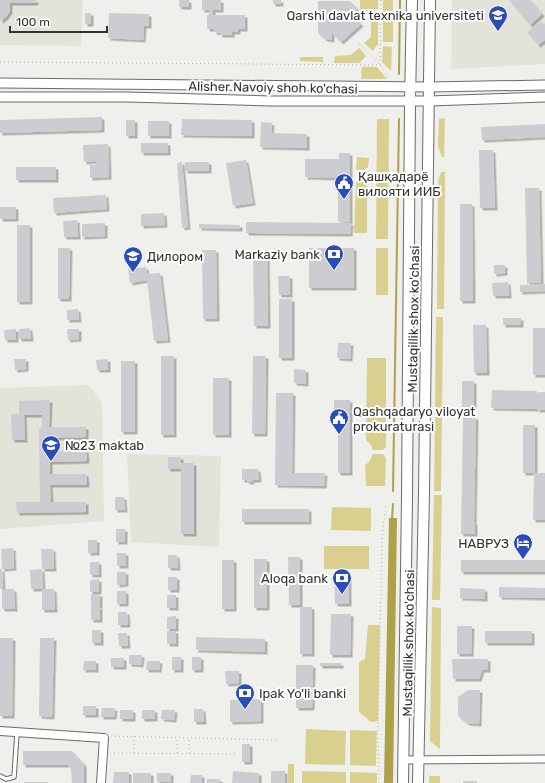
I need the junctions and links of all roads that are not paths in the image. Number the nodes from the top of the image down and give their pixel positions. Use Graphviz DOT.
graph roads {
  1 [pos="412,0"];
  2 [pos="430,0"];
  3 [pos="0,83"];
  4 [pos="43,83"];
  5 [pos="545,85"];
  6 [pos="410,86"];
  7 [pos="429,87"];
  8 [pos="0,97"];
  9 [pos="43,97"];
  10 [pos="545,97"];
  11 [pos="410,101"];
  12 [pos="429,101"];
  13 [pos="0,731"];
  14 [pos="17,732"];
  15 [pos="545,759"];
  16 [pos="403,760"];
  17 [pos="418,761"];
  18 [pos="0,776"];
  19 [pos="101,783"];
  20 [pos="403,783"];
  21 [pos="418,783"];
  1 -- 6 [label="main road, Mustaqillik shox ko'chasi"];
  2 -- 7 [label="main road, Mustaqillik shox ko'chasi"];
  3 -- 4 [label="main road, Alisher Navoiy shoh ko'chasi"];
  4 -- 6 [label="main road, Alisher Navoiy shoh ko'chasi"];
  4 -- 9 [label="street"];
  5 -- 7 [label="main road, Alisher Navoiy shoh ko'chasi"];
  6 -- 7 [label="main road, Alisher Navoiy shoh ko'chasi"];
  6 -- 11 [label="main road, Mustaqillik shox ko'chasi"];
  7 -- 12 [label="main road, Mustaqillik shox ko'chasi"];
  8 -- 9 [label="main road, Alisher Navoiy shoh ko'chasi"];
  9 -- 11 [label="main road, Alisher Navoiy shoh ko'chasi"];
  10 -- 12 [label="main road, Alisher Navoiy shoh ko'chasi"];
  11 -- 12 [label="main road, Alisher Navoiy shoh ko'chasi"];
  11 -- 16 [label="main road, Mustaqillik shox ko'chasi"];
  12 -- 17 [label="main road, Mustaqillik shox ko'chasi"];
  13 -- 14 [label="street"];
  14 -- 18 [label="lane"];
  14 -- 19 [label="street"];
  15 -- 17 [label="street"];
  16 -- 17 [label="street"];
  16 -- 20 [label="main road, Mustaqillik shox ko'chasi"];
  17 -- 21 [label="main road, Mustaqillik shox ko'chasi"];
}
